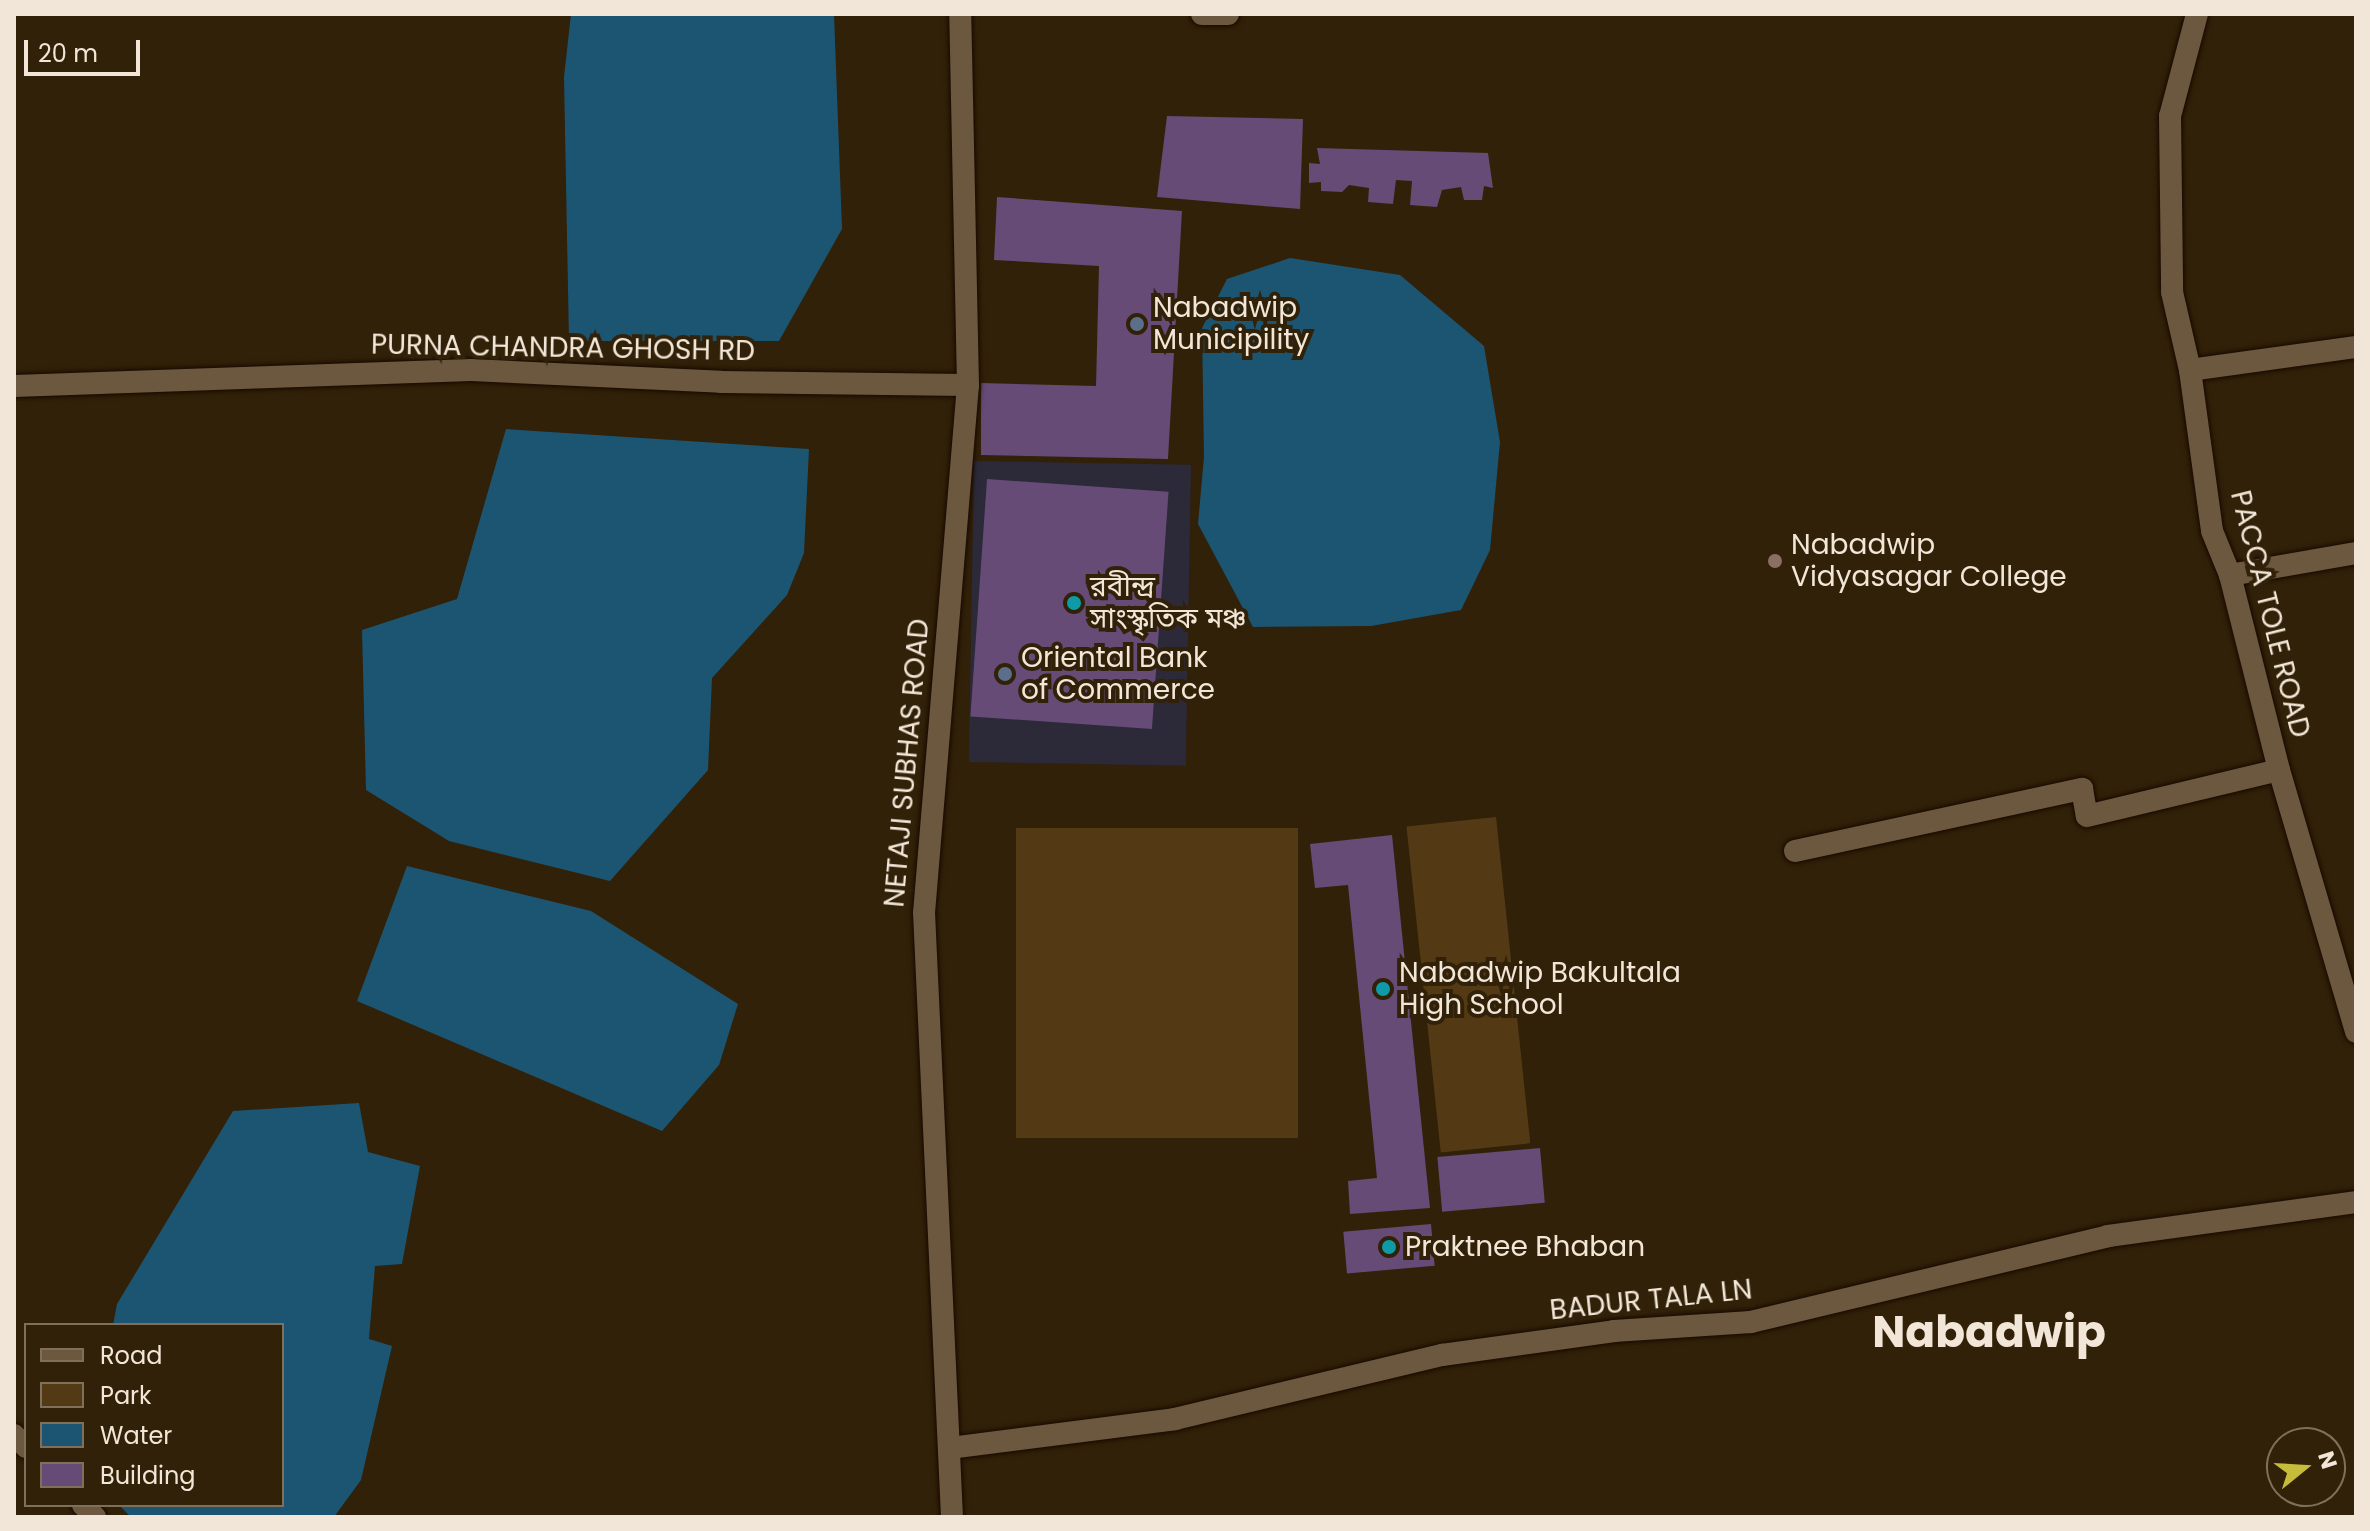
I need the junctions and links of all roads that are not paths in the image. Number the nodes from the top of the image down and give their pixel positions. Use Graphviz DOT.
graph roads {
  1 [pos="960,14"];
  2 [pos="1202,14"];
  3 [pos="1228,14"];
  4 [pos="2197,14"];
  5 [pos="2356,347"];
  6 [pos="2190,370"];
  7 [pos="968,385"];
  8 [pos="14,386"];
  9 [pos="2356,553"];
  10 [pos="2230,575"];
  11 [pos="2279,770"];
  12 [pos="1795,851"];
  13 [pos="2356,1032"];
  14 [pos="2356,1202"];
  15 [pos="950,1448"];
  16 [pos="952,1517"];
  1 -- 7 [label="street, NETAJI SUBHAS ROAD"];
  2 -- 3 [label="street"];
  4 -- 6 [label="street, PACCA TOLE ROAD"];
  5 -- 6 [label="street"];
  6 -- 10 [label="street, PACCA TOLE ROAD"];
  7 -- 8 [label="street, PURNA CHANDRA GHOSH RD"];
  7 -- 15 [label="street, NETAJI SUBHAS ROAD"];
  9 -- 10 [label="street"];
  10 -- 11 [label="street, PACCA TOLE ROAD"];
  11 -- 12 [label="street"];
  11 -- 13 [label="street, PACCA TOLE ROAD"];
  14 -- 15 [label="street, BADUR TALA LN"];
  15 -- 16 [label="street, NETAJI SUBHAS ROAD"];
}
